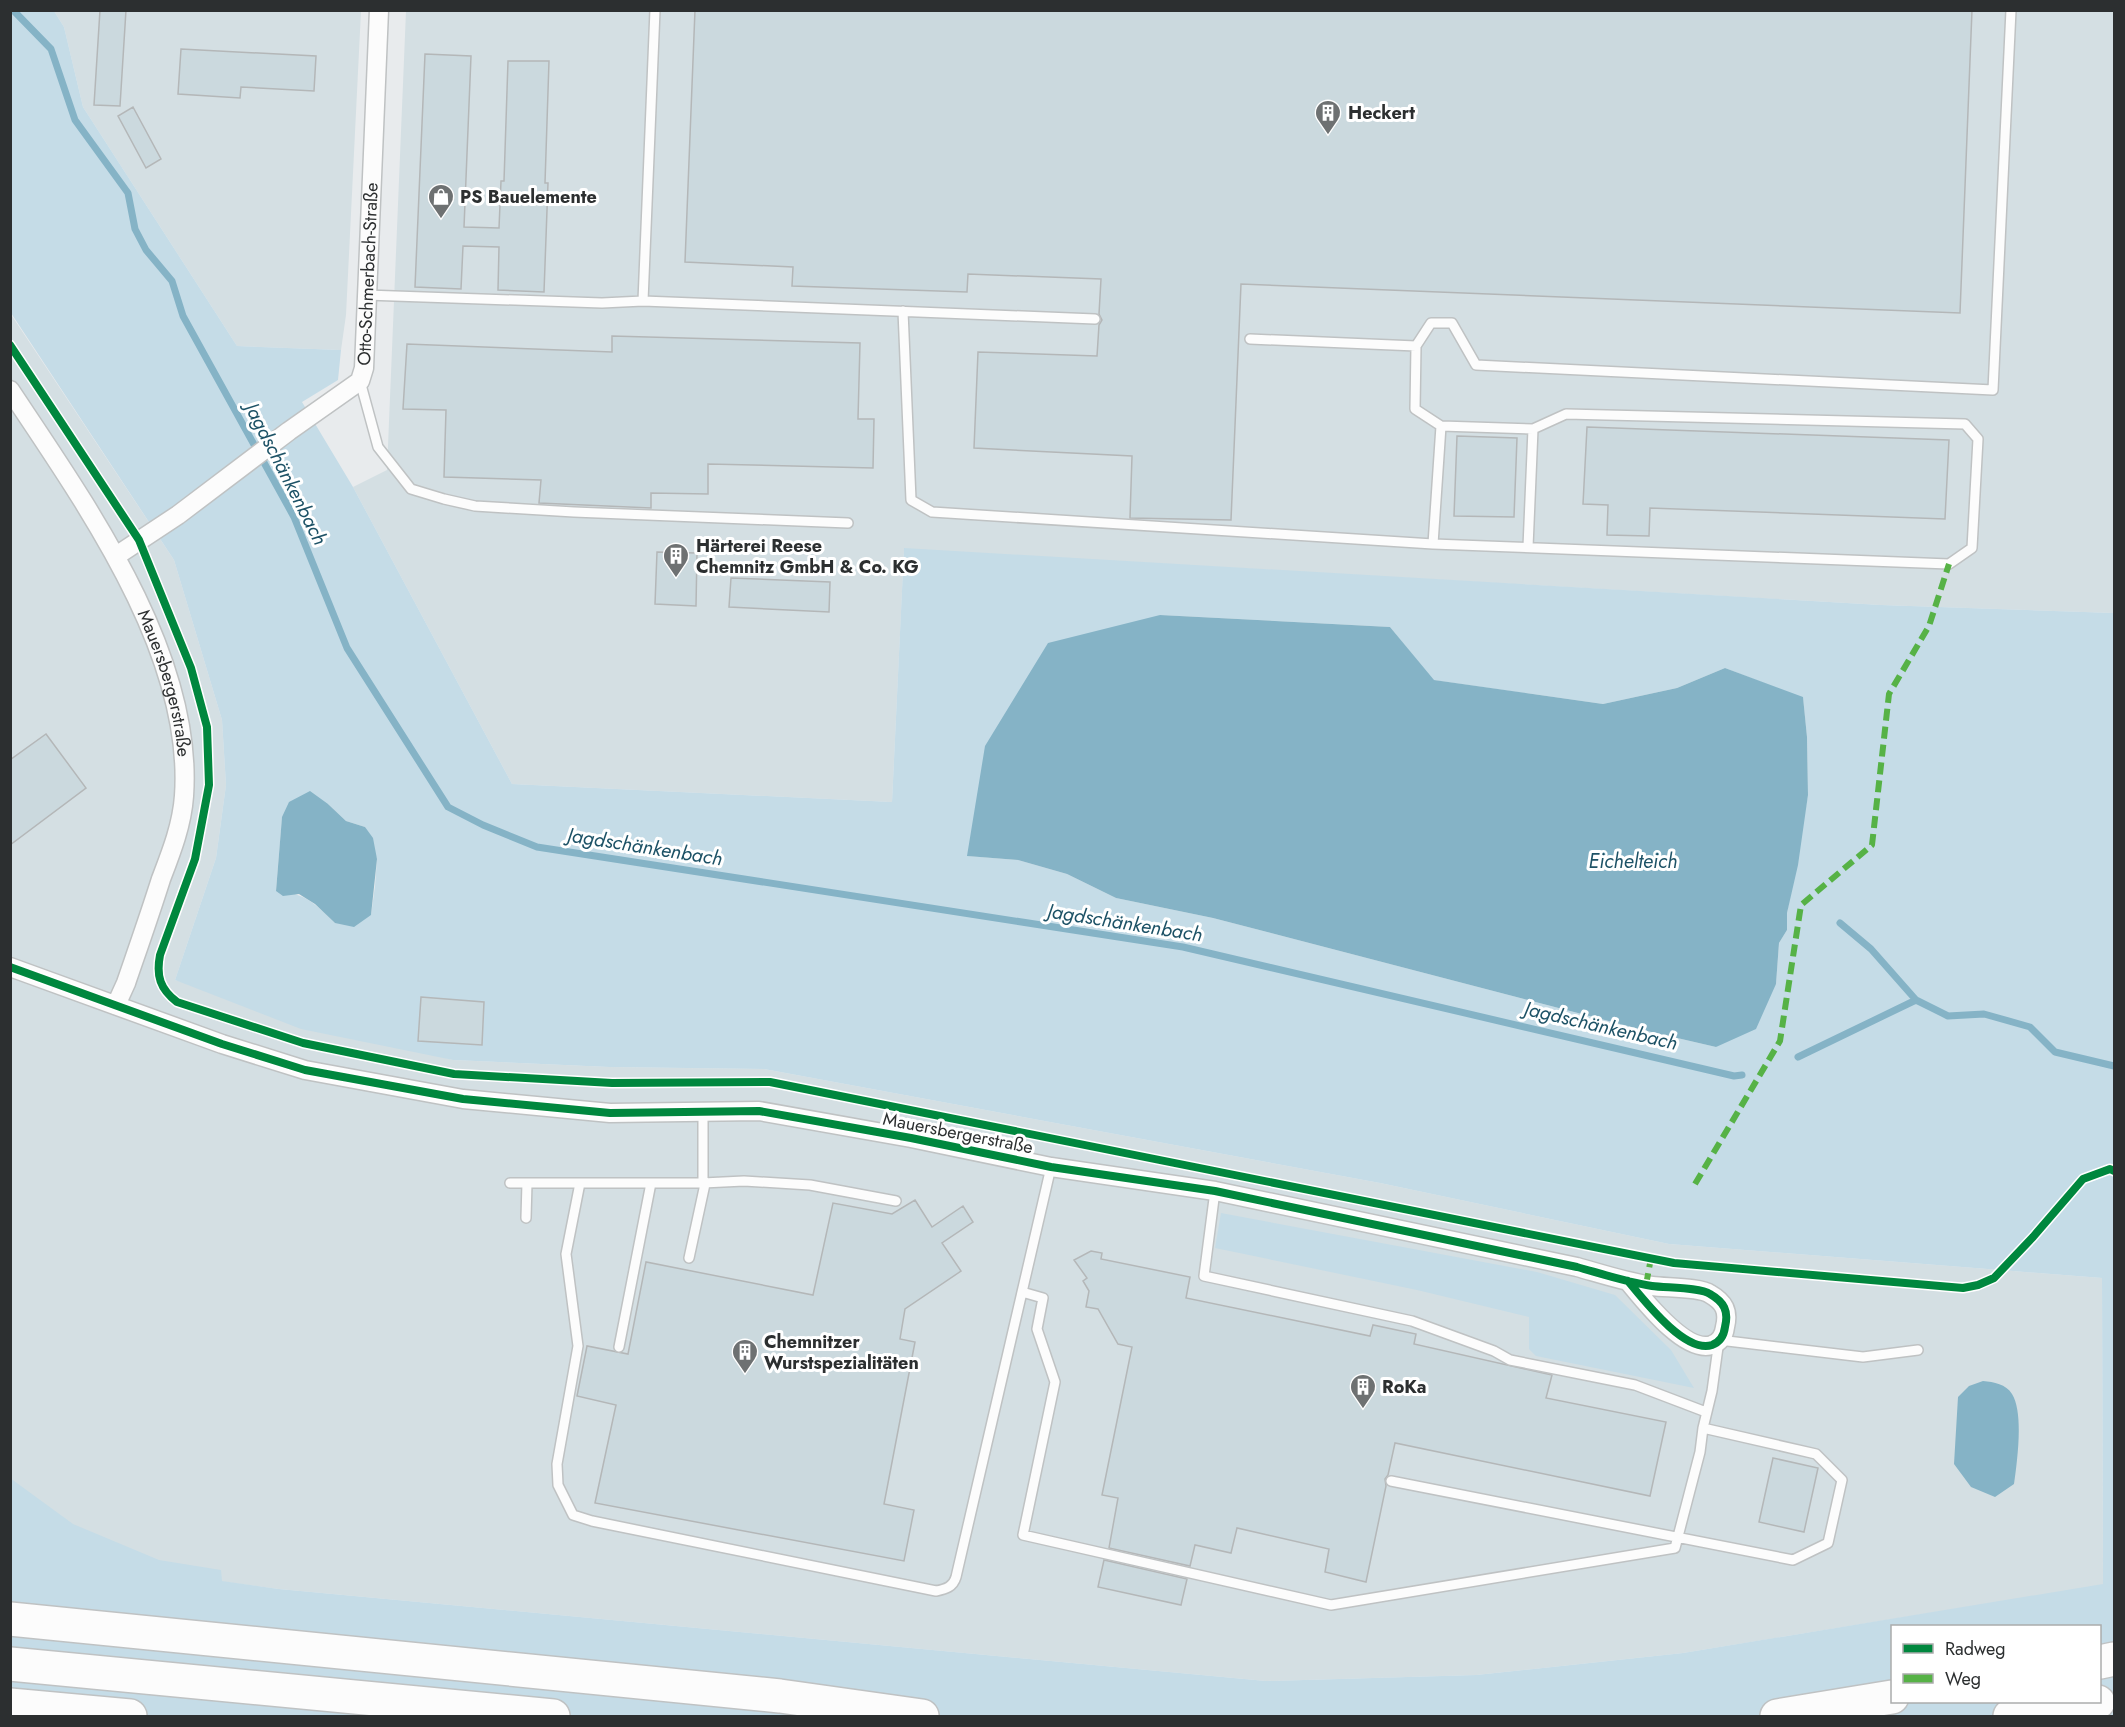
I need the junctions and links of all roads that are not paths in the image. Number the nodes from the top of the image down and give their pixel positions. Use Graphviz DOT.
graph roads {
  1 [pos="379,10"];
  2 [pos="655,10"];
  3 [pos="2011,10"];
  4 [pos="366,295"];
  5 [pos="643,301"];
  6 [pos="903,311"];
  7 [pos="1095,319"];
  8 [pos="1250,339"];
  9 [pos="1416,346"];
  10 [pos="360,381"];
  11 [pos="10,390"];
  12 [pos="1441,426"];
  13 [pos="1533,429"];
  14 [pos="848,523"];
  15 [pos="1433,544"];
  16 [pos="1528,547"];
  17 [pos="116,555"];
  18 [pos="10,967"];
  19 [pos="116,1005"];
  20 [pos="703,1114"];
  21 [pos="1051,1167"];
  22 [pos="510,1183"];
  23 [pos="527,1183"];
  24 [pos="580,1183"];
  25 [pos="651,1183"];
  26 [pos="704,1184"];
  27 [pos="1215,1191"];
  28 [pos="896,1201"];
  29 [pos="526,1218"];
  30 [pos="689,1258"];
  31 [pos="1628,1281"];
  32 [pos="1022,1292"];
  33 [pos="1719,1340"];
  34 [pos="618,1347"];
  35 [pos="1918,1350"];
  36 [pos="1706,1412"];
  37 [pos="1703,1428"];
  38 [pos="1391,1481"];
  39 [pos="1678,1538"];
  40 [pos="10,1619"];
  41 [pos="10,1664"];
  42 [pos="1891,1697"];
  43 [pos="2088,1703"];
  44 [pos="10,1705"];
  45 [pos="130,1716"];
  46 [pos="553,1716"];
  47 [pos="922,1716"];
  48 [pos="1778,1716"];
  49 [pos="2010,1716"];
  1 -- 4 [label="street, Otto-Schmerbach-Straße"];
  2 -- 5 [label="lane"];
  3 -- 9 [label="lane"];
  4 -- 5 [label="lane"];
  4 -- 10 [label="street, Otto-Schmerbach-Straße"];
  5 -- 6 [label="lane"];
  6 -- 7 [label="lane"];
  6 -- 15 [label="lane"];
  8 -- 9 [label="lane"];
  9 -- 12 [label="lane"];
  10 -- 14 [label="lane"];
  10 -- 17 [label="street, Otto-Schmerbach-Straße"];
  11 -- 17 [label="street, Mauersbergerstraße"];
  12 -- 13 [label="lane"];
  12 -- 15 [label="lane"];
  13 -- 16 [label="lane"];
  13 -- 16 [label="lane"];
  15 -- 16 [label="lane"];
  17 -- 19 [label="street, Mauersbergerstraße"];
  18 -- 19 [label="street, Mauersbergerstraße"];
  19 -- 20 [label="street, Mauersbergerstraße"];
  20 -- 21 [label="street, Mauersbergerstraße"];
  20 -- 26 [label="lane"];
  21 -- 27 [label="street, Mauersbergerstraße"];
  21 -- 32 [label="lane"];
  22 -- 23 [label="lane"];
  23 -- 24 [label="lane"];
  23 -- 29 [label="lane"];
  24 -- 25 [label="lane"];
  24 -- 32 [label="lane"];
  25 -- 26 [label="lane"];
  25 -- 34 [label="lane"];
  26 -- 28 [label="lane"];
  26 -- 30 [label="lane"];
  27 -- 31 [label="street, Mauersbergerstraße"];
  27 -- 36 [label="lane"];
  31 -- 33 [label="street"];
  31 -- 33 [label="street, Mauersbergerstraße"];
  32 -- 39 [label="lane"];
  33 -- 35 [label="lane"];
  33 -- 36 [label="lane"];
  36 -- 37 [label="lane"];
  37 -- 39 [label="lane"];
  37 -- 39 [label="lane"];
  38 -- 39 [label="lane"];
  40 -- 47 [label="highway"];
  41 -- 46 [label="highway"];
  42 -- 48 [label="highway"];
  43 -- 49 [label="highway"];
  44 -- 45 [label="highway"];
}
